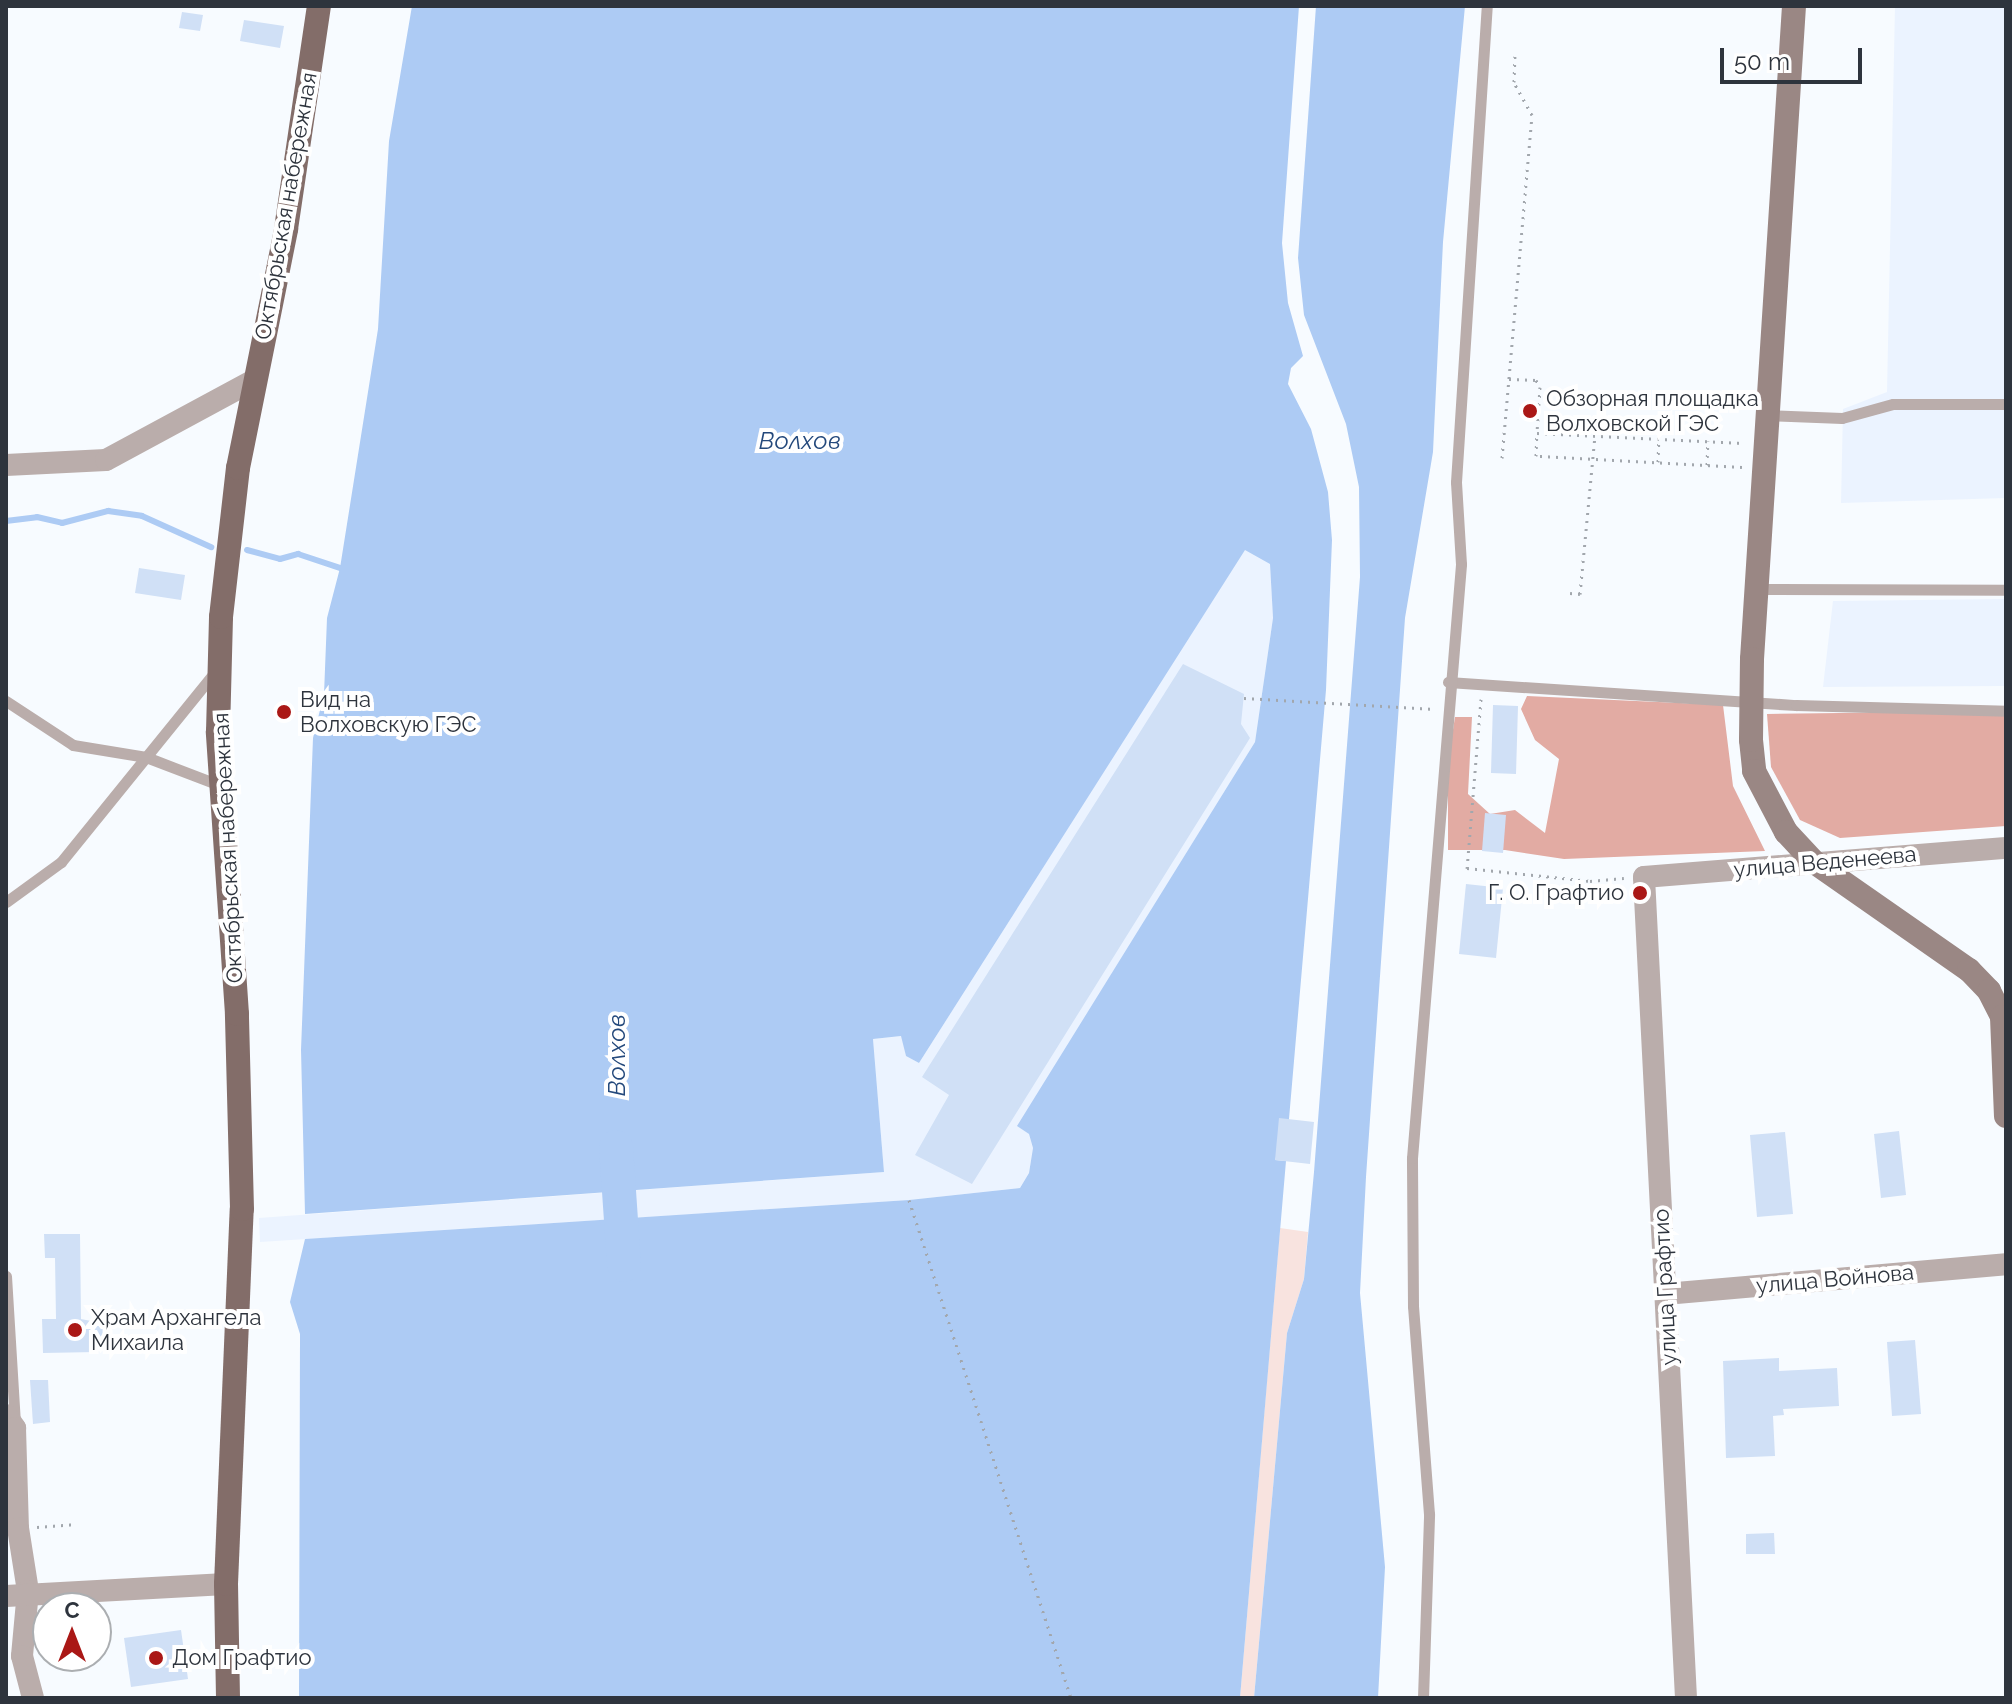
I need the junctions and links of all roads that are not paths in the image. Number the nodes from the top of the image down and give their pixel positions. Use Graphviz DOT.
graph roads {
  1 [pos="319,6"];
  2 [pos="1487,6"];
  3 [pos="1794,6"];
  4 [pos="254,380"];
  5 [pos="2006,404"];
  6 [pos="1767,415"];
  7 [pos="6,465"];
  8 [pos="1757,589"];
  9 [pos="2006,590"];
  10 [pos="220,665"];
  11 [pos="1448,682"];
  12 [pos="6,701"];
  13 [pos="2006,711"];
  14 [pos="146,757"];
  15 [pos="223,787"];
  16 [pos="2006,848"];
  17 [pos="1814,862"];
  18 [pos="1644,877"];
  19 [pos="6,902"];
  20 [pos="2006,1116"];
  21 [pos="2006,1264"];
  22 [pos="6,1276"];
  23 [pos="1665,1294"];
  24 [pos="10,1422"];
  25 [pos="226,1584"];
  26 [pos="28,1591"];
  27 [pos="6,1596"];
  28 [pos="33,1698"];
  29 [pos="228,1698"];
  30 [pos="1423,1698"];
  31 [pos="1686,1698"];
  1 -- 4 [label="main road, Октябрьская набережная"];
  2 -- 11 [label="lane"];
  3 -- 6 [label="street"];
  4 -- 7 [label="street"];
  4 -- 10 [label="main road, Октябрьская набережная"];
  5 -- 6 [label="lane"];
  6 -- 8 [label="street"];
  8 -- 9 [label="lane"];
  8 -- 17 [label="street, bridge"];
  10 -- 14 [label="lane"];
  10 -- 15 [label="main road, Октябрьская набережная"];
  11 -- 13 [label="lane"];
  11 -- 30 [label="lane"];
  12 -- 14 [label="lane"];
  14 -- 15 [label="lane"];
  14 -- 19 [label="lane"];
  15 -- 25 [label="main road, Октябрьская набережная"];
  16 -- 17 [label="street, улица Веденеева"];
  17 -- 18 [label="street, улица Веденеева"];
  17 -- 20 [label="street"];
  18 -- 23 [label="street, улица Графтио"];
  21 -- 23 [label="street, улица Войнова"];
  22 -- 24 [label="lane"];
  23 -- 31 [label="street, улица Графтио"];
  24 -- 26 [label="street"];
  25 -- 26 [label="street"];
  25 -- 29 [label="main road, Октябрьская набережная"];
  26 -- 27 [label="street"];
  26 -- 28 [label="street"];
}
